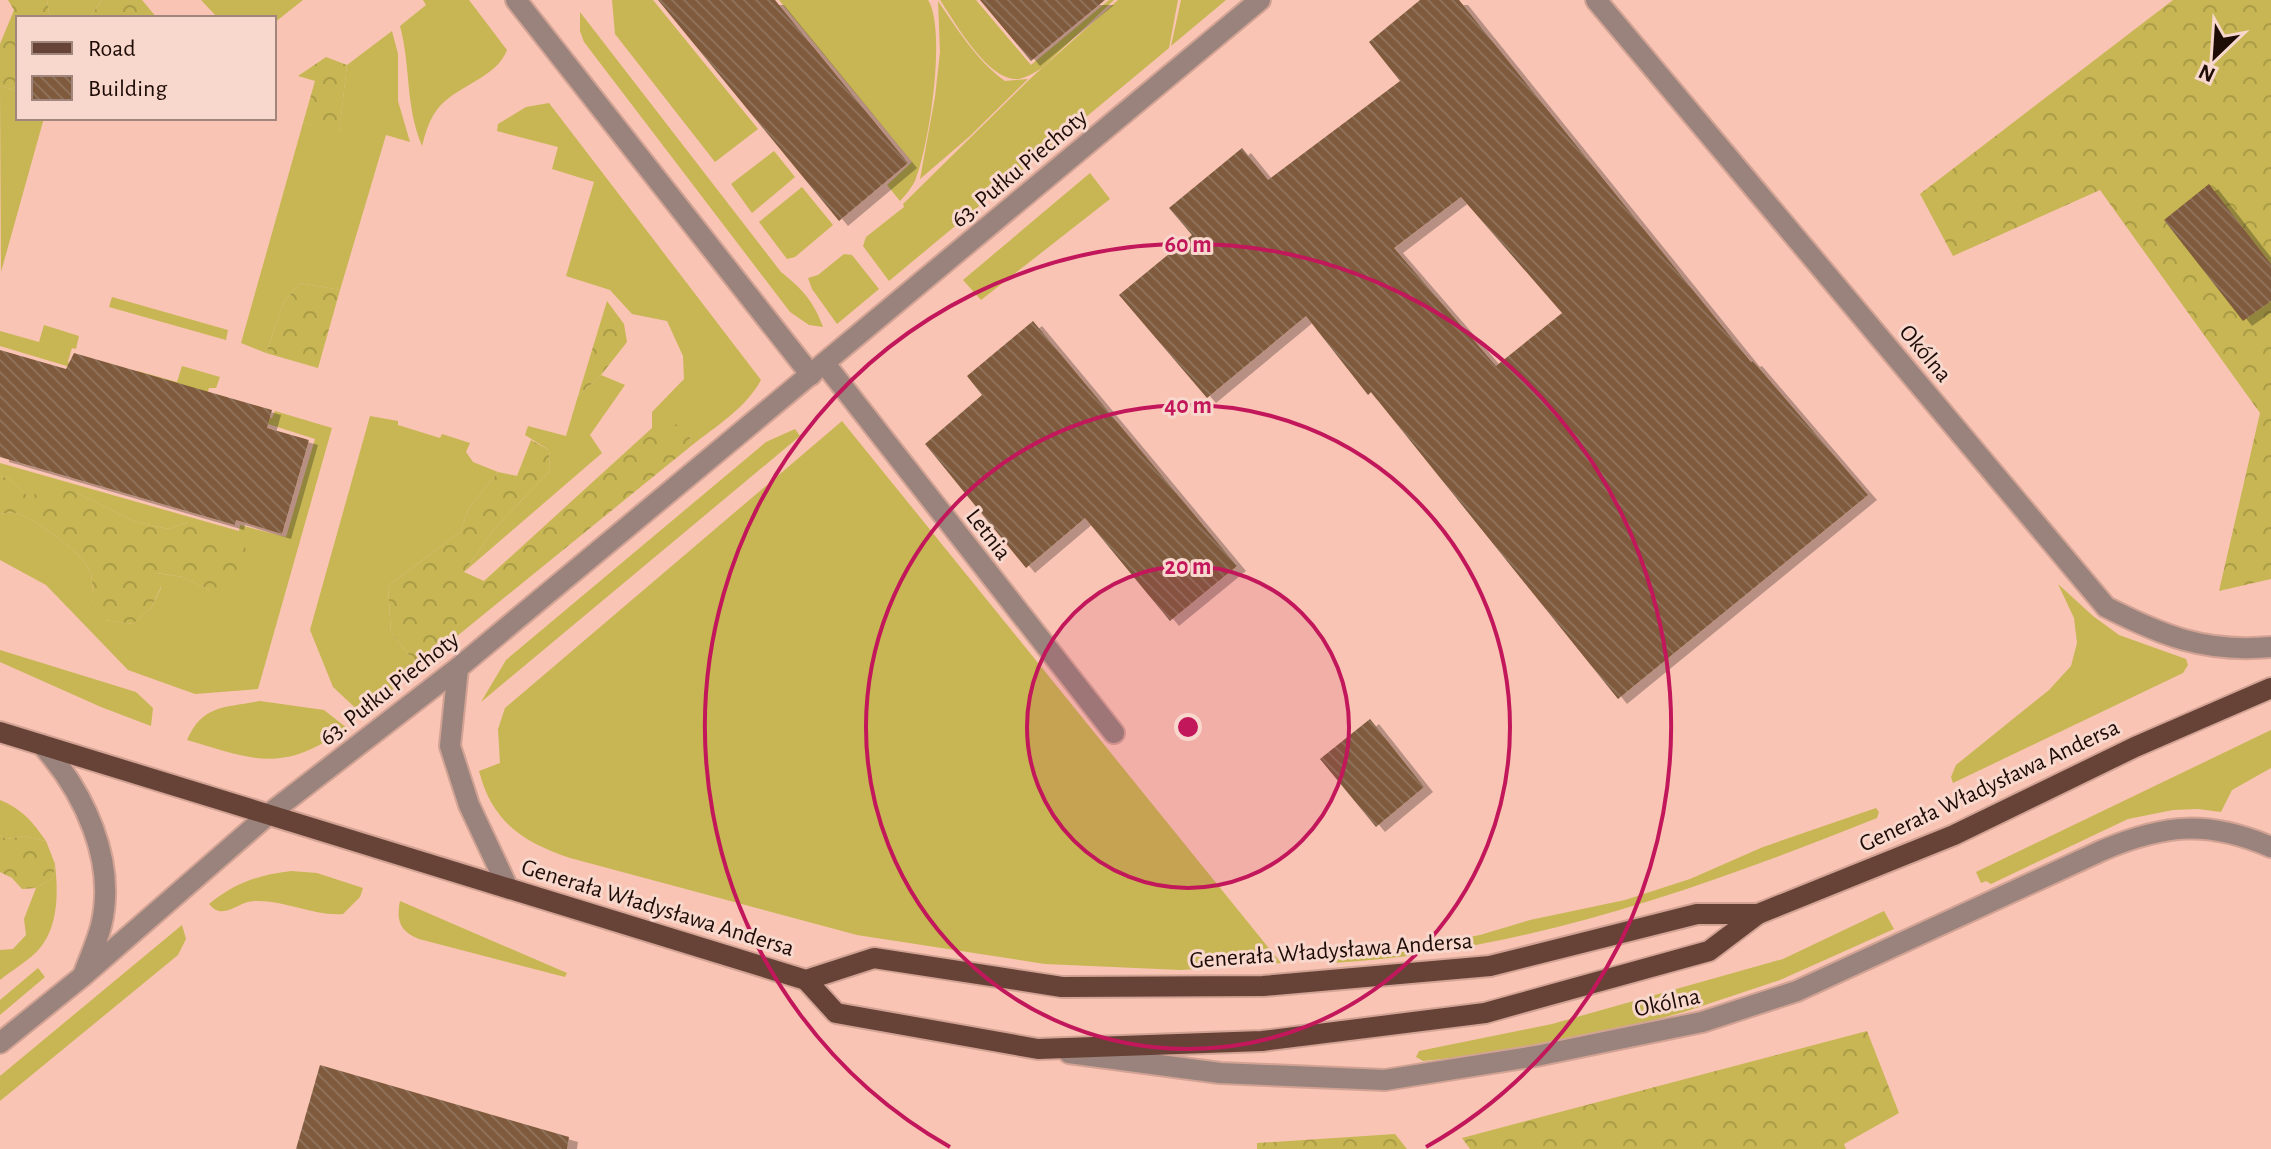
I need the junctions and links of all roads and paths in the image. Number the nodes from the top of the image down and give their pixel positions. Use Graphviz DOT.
graph roads {
  1 [pos="516,0"];
  2 [pos="1260,0"];
  3 [pos="1596,0"];
  4 [pos="818,370"];
  5 [pos="2271,647"];
  6 [pos="458,668"];
  7 [pos="2271,688"];
  8 [pos="0,732"];
  9 [pos="1114,733"];
  10 [pos="42,745"];
  11 [pos="269,814"];
  12 [pos="2271,847"];
  13 [pos="508,888"];
  14 [pos="1758,914"];
  15 [pos="83,976"];
  16 [pos="806,980"];
  17 [pos="0,1043"];
  18 [pos="1038,1049"];
  1 -- 4 [label="street"];
  2 -- 4 [label="street, 63. Pułku Piechoty"];
  3 -- 5 [label="street, Okólna"];
  4 -- 6 [label="street, 63. Pułku Piechoty"];
  4 -- 9 [label="street, Letnia"];
  6 -- 11 [label="street, 63. Pułku Piechoty"];
  6 -- 13 [label="street"];
  7 -- 14 [label="main road, Generała Władysława Andersa"];
  8 -- 10 [label="main road, Generała Władysława Andersa"];
  10 -- 11 [label="main road, Generała Władysława Andersa"];
  10 -- 15 [label="street"];
  11 -- 13 [label="main road, Generała Władysława Andersa"];
  11 -- 15 [label="street, 63. Pułku Piechoty"];
  12 -- 18 [label="street, Okólna"];
  13 -- 16 [label="main road, Generała Władysława Andersa"];
  14 -- 16 [label="main road, Generała Władysława Andersa"];
  14 -- 18 [label="main road"];
  15 -- 17 [label="street, 63. Pułku Piechoty"];
  16 -- 18 [label="main road"];
}
